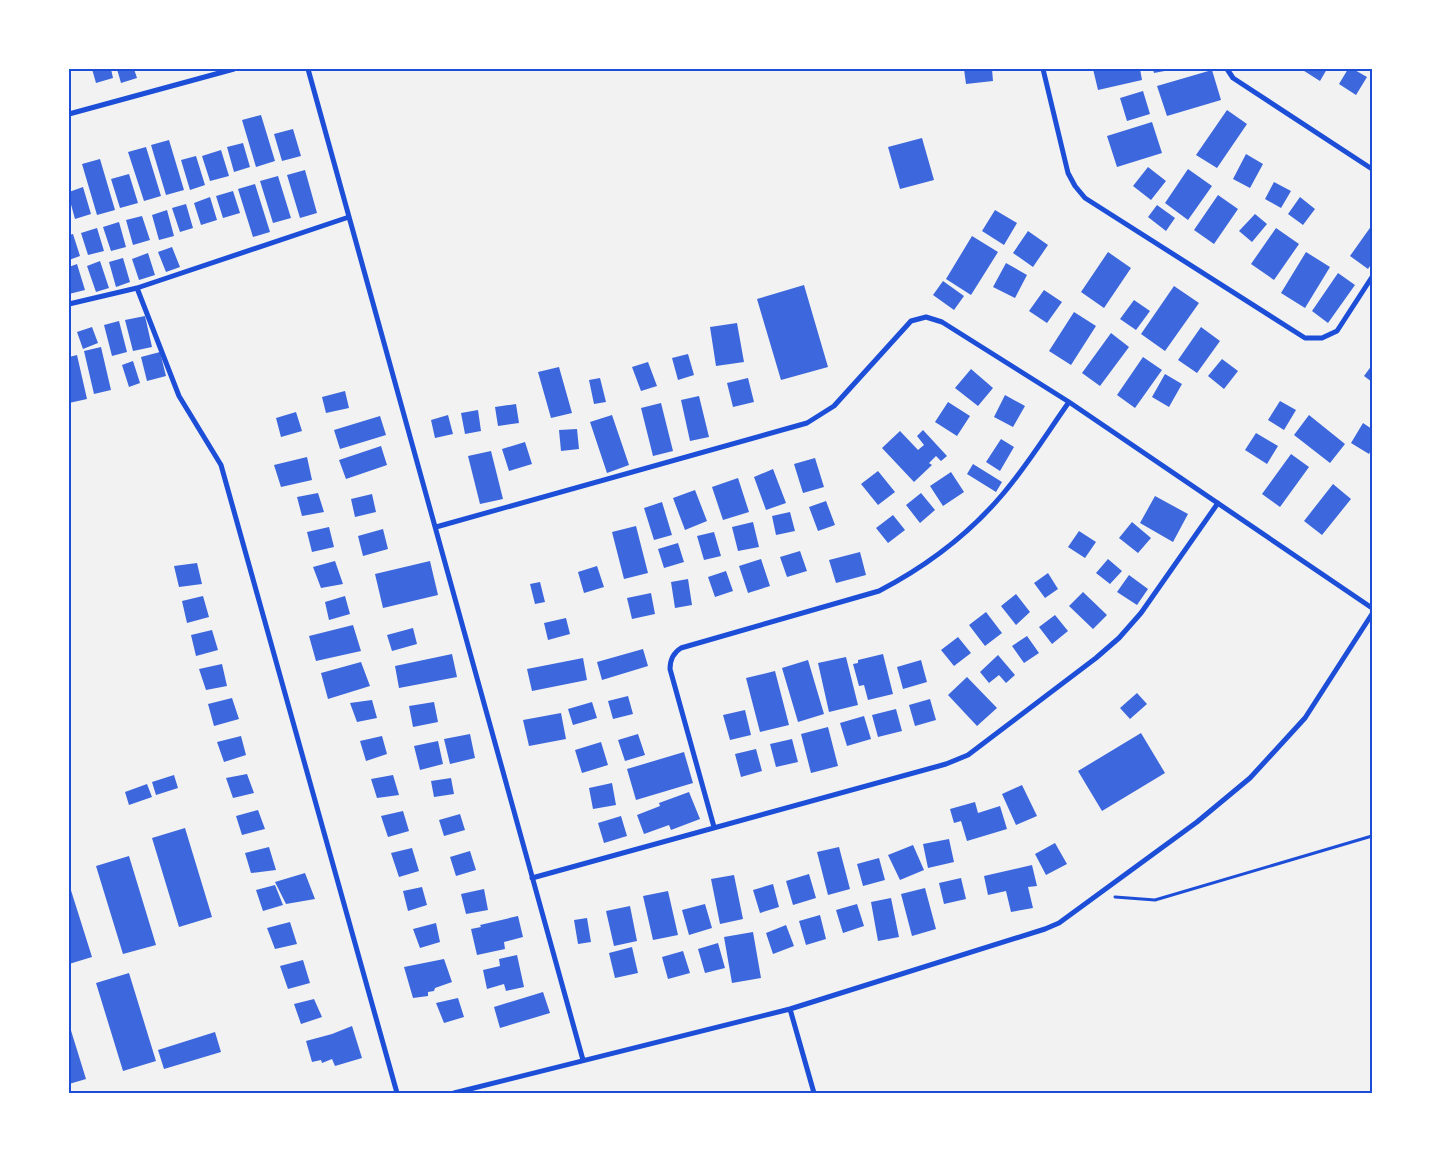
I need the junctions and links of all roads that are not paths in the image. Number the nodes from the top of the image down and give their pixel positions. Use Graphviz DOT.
graph roads {
  1 [pos="234,69"];
  2 [pos="308,69"];
  3 [pos="1042,69"];
  4 [pos="1227,69"];
  5 [pos="69,114"];
  6 [pos="1372,169"];
  7 [pos="348,217"];
  8 [pos="1372,277"];
  9 [pos="137,288"];
  10 [pos="69,304"];
  11 [pos="1069,402"];
  12 [pos="1218,503"];
  13 [pos="436,527"];
  14 [pos="1372,608"];
  15 [pos="1372,614"];
  16 [pos="714,827"];
  17 [pos="532,878"];
  18 [pos="790,1009"];
  19 [pos="582,1060"];
  20 [pos="397,1093"];
  21 [pos="454,1093"];
  22 [pos="814,1093"];
  1 -- 5 [label="street"];
  2 -- 7 [label="street"];
  3 -- 8 [label="street"];
  4 -- 6 [label="street"];
  7 -- 9 [label="street"];
  7 -- 13 [label="street"];
  9 -- 10 [label="street"];
  9 -- 20 [label="street"];
  11 -- 12 [label="street"];
  11 -- 13 [label="street"];
  11 -- 16 [label="street"];
  12 -- 14 [label="street"];
  12 -- 16 [label="street"];
  13 -- 17 [label="street"];
  15 -- 18 [label="street"];
  16 -- 17 [label="street"];
  17 -- 19 [label="street"];
  18 -- 19 [label="street"];
  18 -- 22 [label="street"];
  19 -- 21 [label="street"];
}
